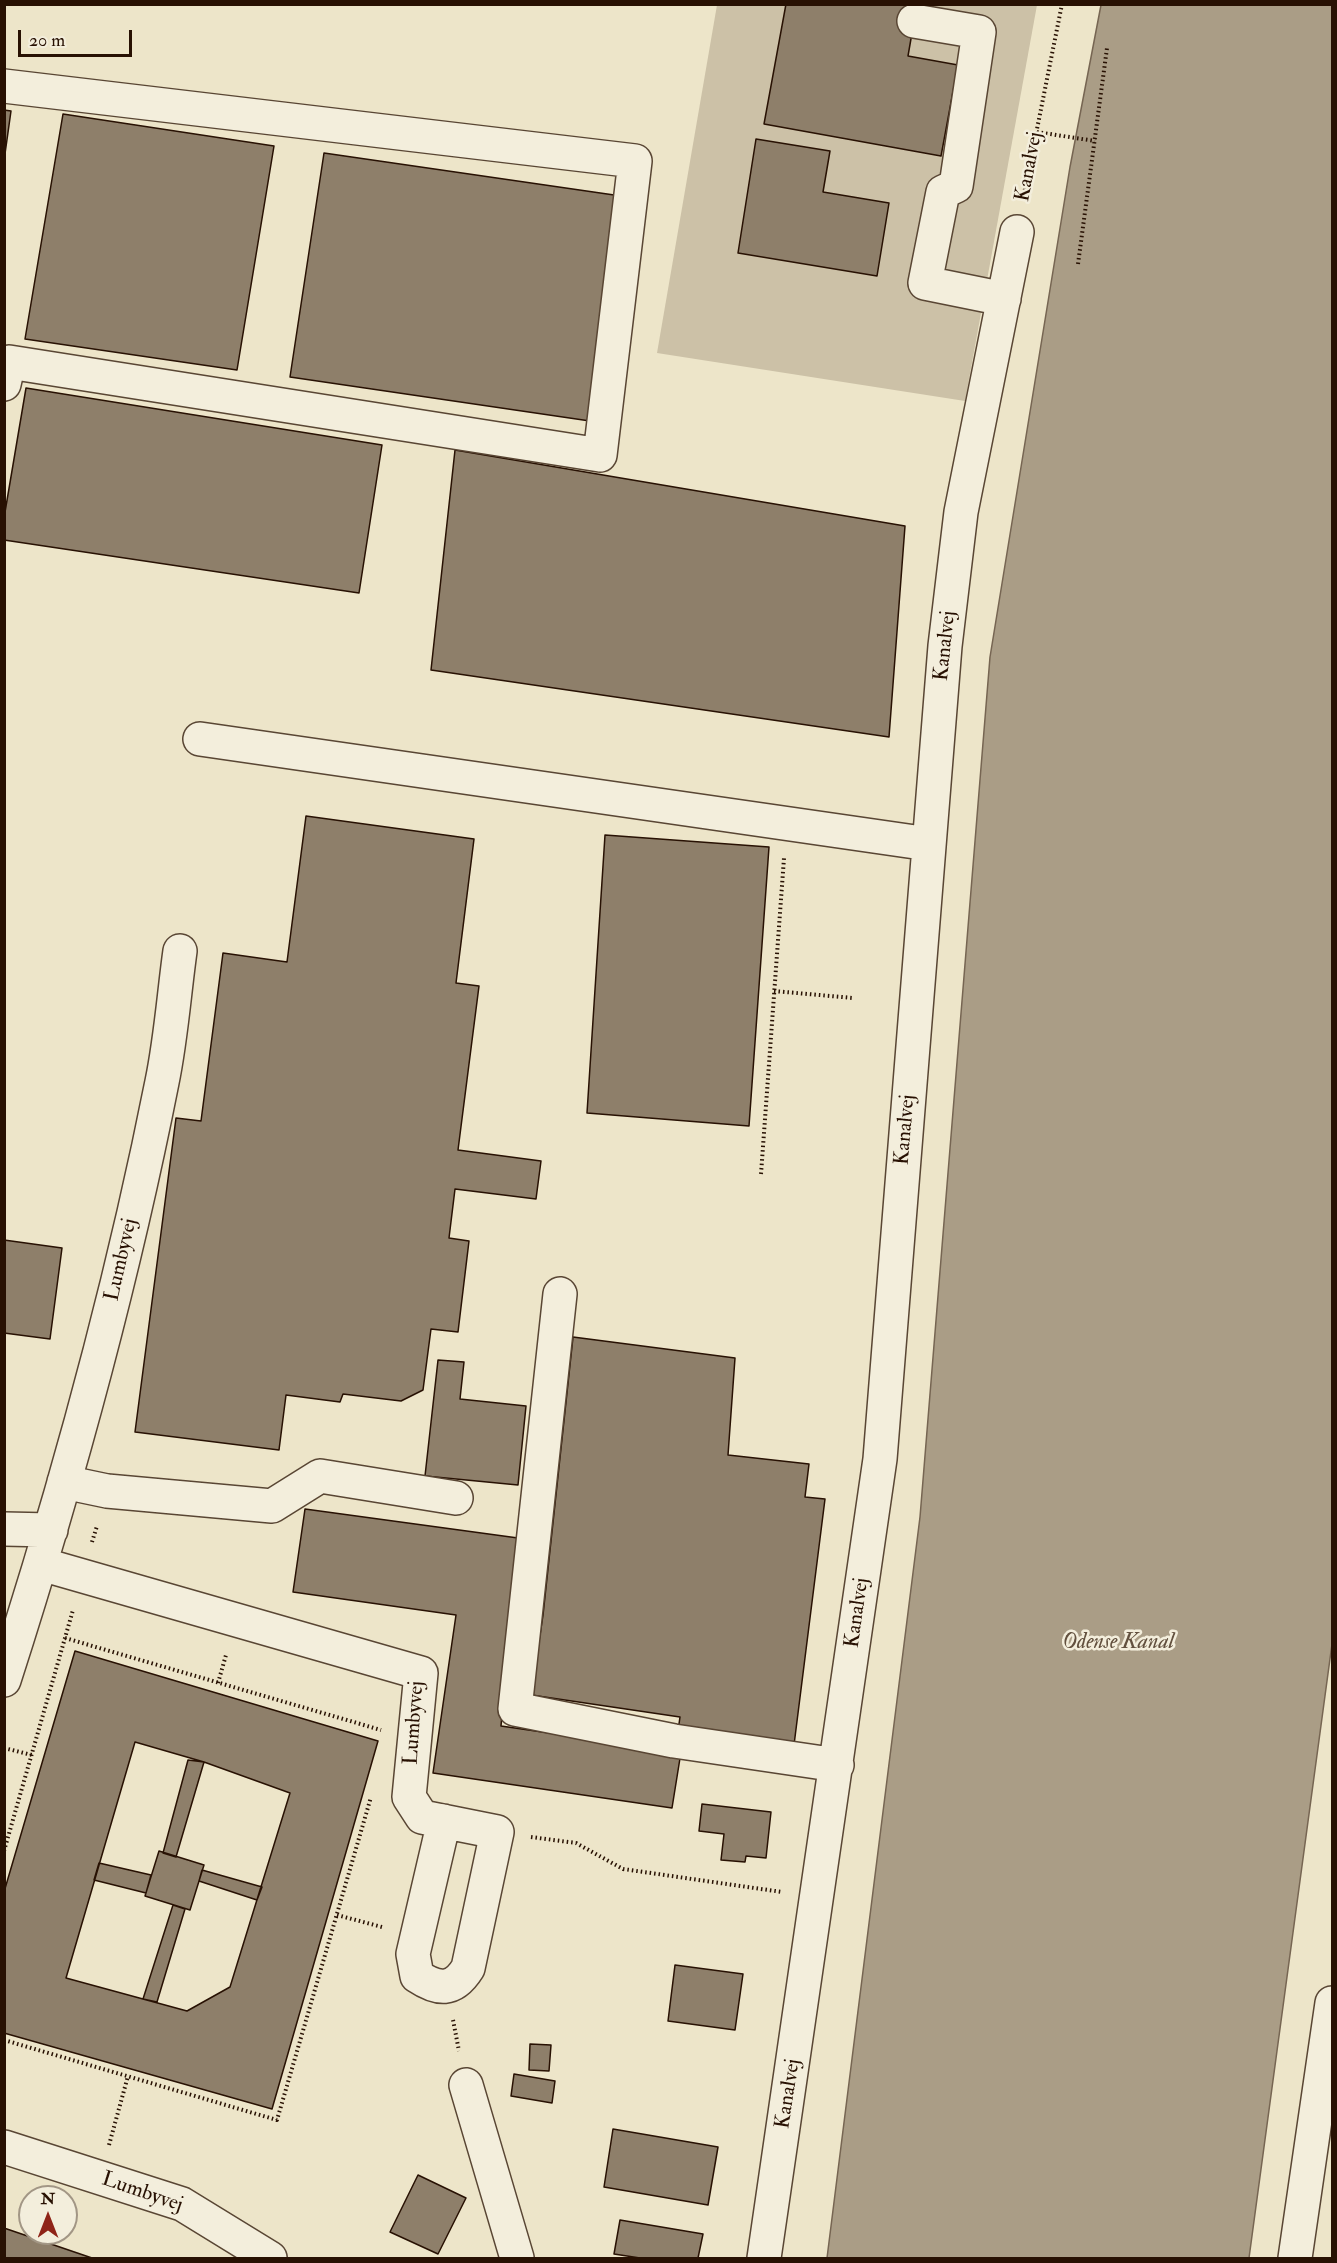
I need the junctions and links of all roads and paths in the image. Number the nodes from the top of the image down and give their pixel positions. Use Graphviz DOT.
graph roads {
  1 [pos="1062,4"];
  2 [pos="914,21"];
  3 [pos="1107,48"];
  4 [pos="4,86"];
  5 [pos="1037,132"];
  6 [pos="1095,141"];
  7 [pos="1017,232"];
  8 [pos="1078,264"];
  9 [pos="1004,298"];
  10 [pos="4,384"];
  11 [pos="200,739"];
  12 [pos="929,844"];
  13 [pos="784,854"];
  14 [pos="180,951"];
  15 [pos="774,991"];
  16 [pos="853,998"];
  17 [pos="761,1174"];
  18 [pos="560,1294"];
  19 [pos="64,1482"];
  20 [pos="456,1498"];
  21 [pos="4,1529"];
  22 [pos="51,1530"];
  23 [pos="41,1564"];
  24 [pos="4,1680"];
  25 [pos="390,1733"];
  26 [pos="4,1748"];
  27 [pos="32,1755"];
  28 [pos="837,1765"];
  29 [pos="373,1790"];
  30 [pos="444,1821"];
  31 [pos="497,1832"];
  32 [pos="5,1849"];
  33 [pos="819,1898"];
  34 [pos="337,1915"];
  35 [pos="417,1937"];
  36 [pos="446,1987"];
  37 [pos="1332,2003"];
  38 [pos="4,2040"];
  39 [pos="129,2076"];
  40 [pos="466,2085"];
  41 [pos="4,2147"];
  42 [pos="99,2177"];
  43 [pos="270,2259"];
  44 [pos="517,2259"];
  45 [pos="764,2259"];
  46 [pos="1295,2259"];
  1 -- 5 [label="path, Kanalvej"];
  2 -- 9 [label="street"];
  3 -- 6 [label="path"];
  4 -- 10 [label="street"];
  5 -- 6 [label="path"];
  5 -- 7 [label="path, Kanalvej"];
  6 -- 8 [label="path"];
  7 -- 9 [label="street, Kanalvej"];
  9 -- 12 [label="street, Kanalvej"];
  11 -- 12 [label="street"];
  12 -- 28 [label="street, Kanalvej"];
  13 -- 15 [label="path"];
  14 -- 19 [label="street, Lumbyvej"];
  15 -- 16 [label="path"];
  15 -- 17 [label="path"];
  18 -- 28 [label="street"];
  19 -- 20 [label="street"];
  19 -- 22 [label="street, Lumbyvej"];
  21 -- 22 [label="street"];
  22 -- 23 [label="street, Lumbyvej"];
  23 -- 24 [label="street, Lumbyvej"];
  23 -- 30 [label="street, Lumbyvej"];
  25 -- 27 [label="path"];
  26 -- 27 [label="path"];
  27 -- 32 [label="path"];
  28 -- 33 [label="street, Kanalvej"];
  29 -- 34 [label="path"];
  30 -- 31 [label="street, Lumbyvej"];
  30 -- 35 [label="street"];
  31 -- 33 [label="path"];
  31 -- 36 [label="street"];
  33 -- 45 [label="street, Kanalvej"];
  34 -- 35 [label="path"];
  34 -- 39 [label="path"];
  35 -- 36 [label="street"];
  36 -- 40 [label="path"];
  37 -- 46 [label="street"];
  38 -- 39 [label="path"];
  39 -- 42 [label="path"];
  40 -- 44 [label="street"];
  41 -- 42 [label="street, Lumbyvej"];
  42 -- 43 [label="street, Lumbyvej"];
}
